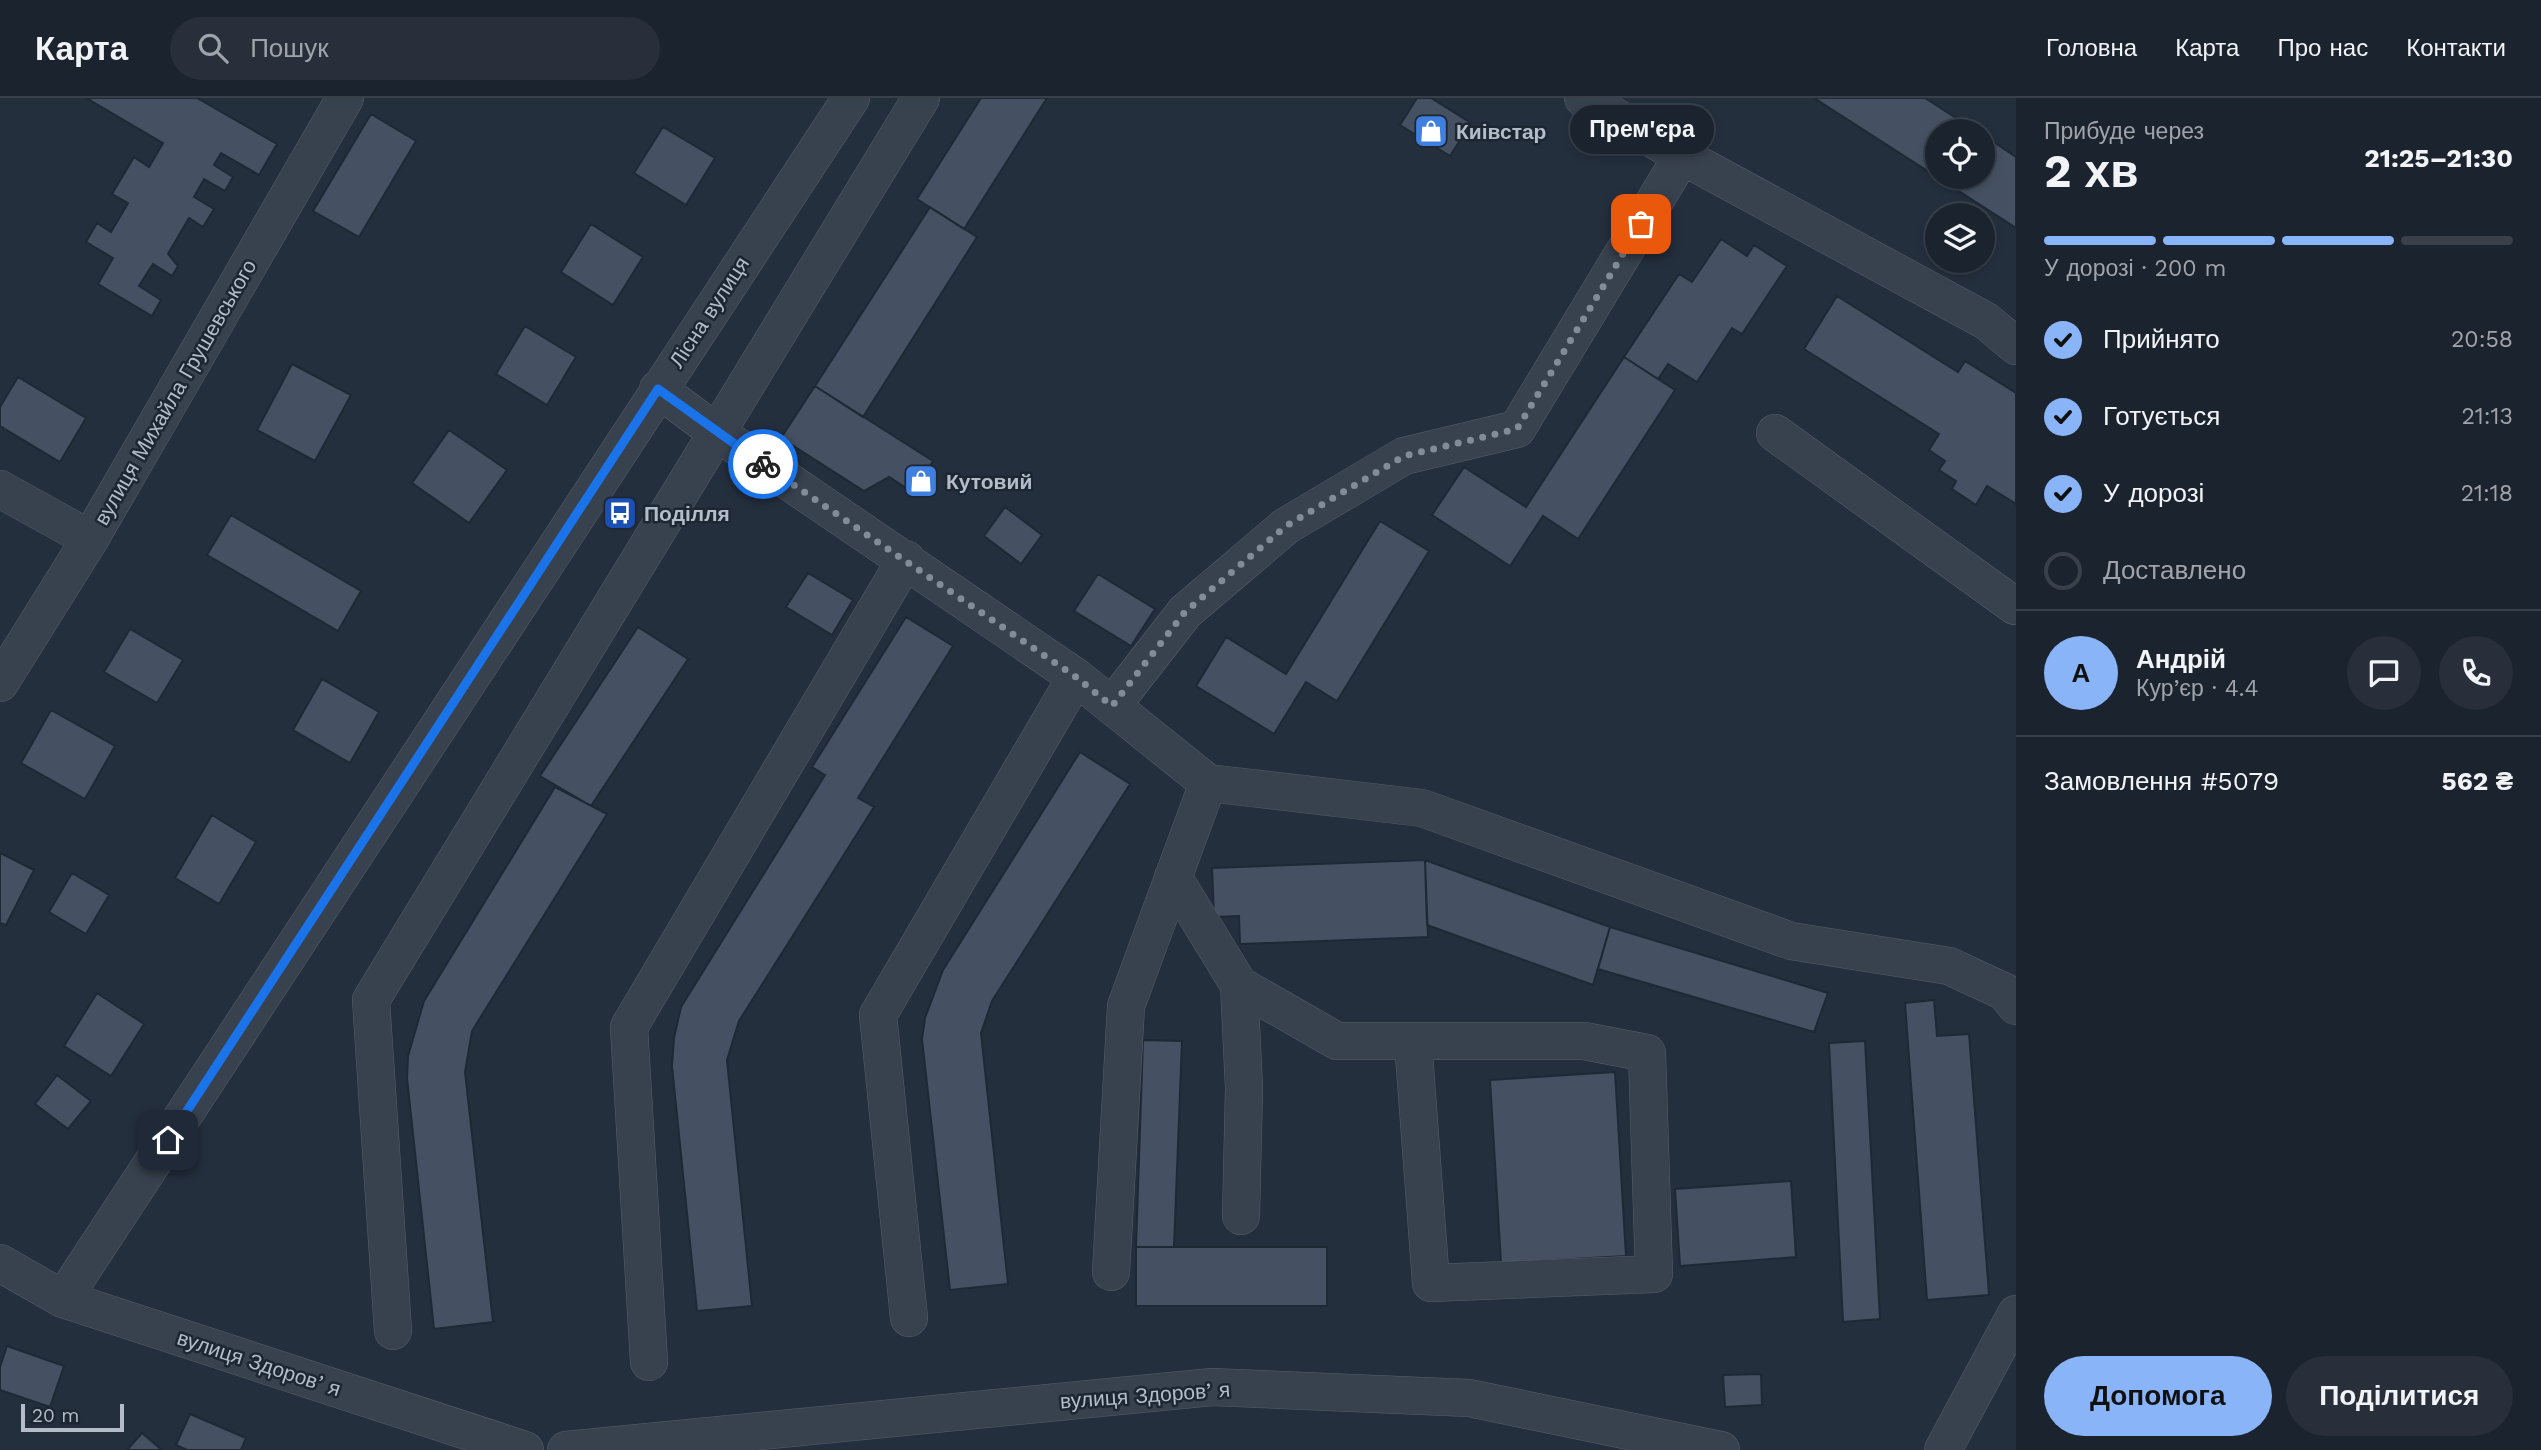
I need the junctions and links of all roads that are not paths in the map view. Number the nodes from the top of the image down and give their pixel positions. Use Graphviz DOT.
graph roads {
  1 [pos="345,98"];
  2 [pos="851,98"];
  3 [pos="921,98"];
  4 [pos="1584,98"];
  5 [pos="1682,156"];
  6 [pos="2016,346"];
  7 [pos="658,389"];
  8 [pos="716,432"];
  9 [pos="1775,433"];
  10 [pos="0,489"];
  11 [pos="90,540"];
  12 [pos="906,559"];
  13 [pos="2016,604"];
  14 [pos="1076,677"];
  15 [pos="0,683"];
  16 [pos="1112,706"];
  17 [pos="1208,783"];
  18 [pos="1173,877"];
  19 [pos="1239,985"];
  20 [pos="2012,997"];
  21 [pos="1413,1041"];
  22 [pos="1241,1216"];
  23 [pos="0,1263"];
  24 [pos="1111,1272"];
  25 [pos="63,1300"];
  26 [pos="2016,1314"];
  27 [pos="909,1318"];
  28 [pos="393,1331"];
  29 [pos="649,1362"];
  30 [pos="525,1450"];
  31 [pos="566,1450"];
  32 [pos="1721,1450"];
  33 [pos="1943,1450"];
  1 -- 11 [label="street, вулиця Михайла Грушевського"];
  2 -- 7 [label="street, Лісна вулиця"];
  3 -- 8 [label="street"];
  4 -- 5 [label="street"];
  5 -- 6 [label="street"];
  5 -- 16 [label="street"];
  7 -- 8 [label="street"];
  7 -- 25 [label="street, Лісна вулиця"];
  8 -- 12 [label="street"];
  8 -- 28 [label="street"];
  9 -- 13 [label="street"];
  10 -- 11 [label="street"];
  11 -- 15 [label="street, вулиця Михайла Грушевського"];
  12 -- 14 [label="street"];
  12 -- 29 [label="street"];
  14 -- 16 [label="street"];
  14 -- 27 [label="street"];
  16 -- 17 [label="street"];
  17 -- 18 [label="street"];
  17 -- 20 [label="street"];
  18 -- 19 [label="street"];
  18 -- 24 [label="street"];
  19 -- 21 [label="street"];
  19 -- 22 [label="street"];
  21 -- 21 [label="street"];
  23 -- 25 [label="street, вулиця Здоровʼя"];
  25 -- 30 [label="street, вулиця Здоровʼя"];
  26 -- 33 [label="street"];
  31 -- 32 [label="street, вулиця Здоровʼя"];
}
